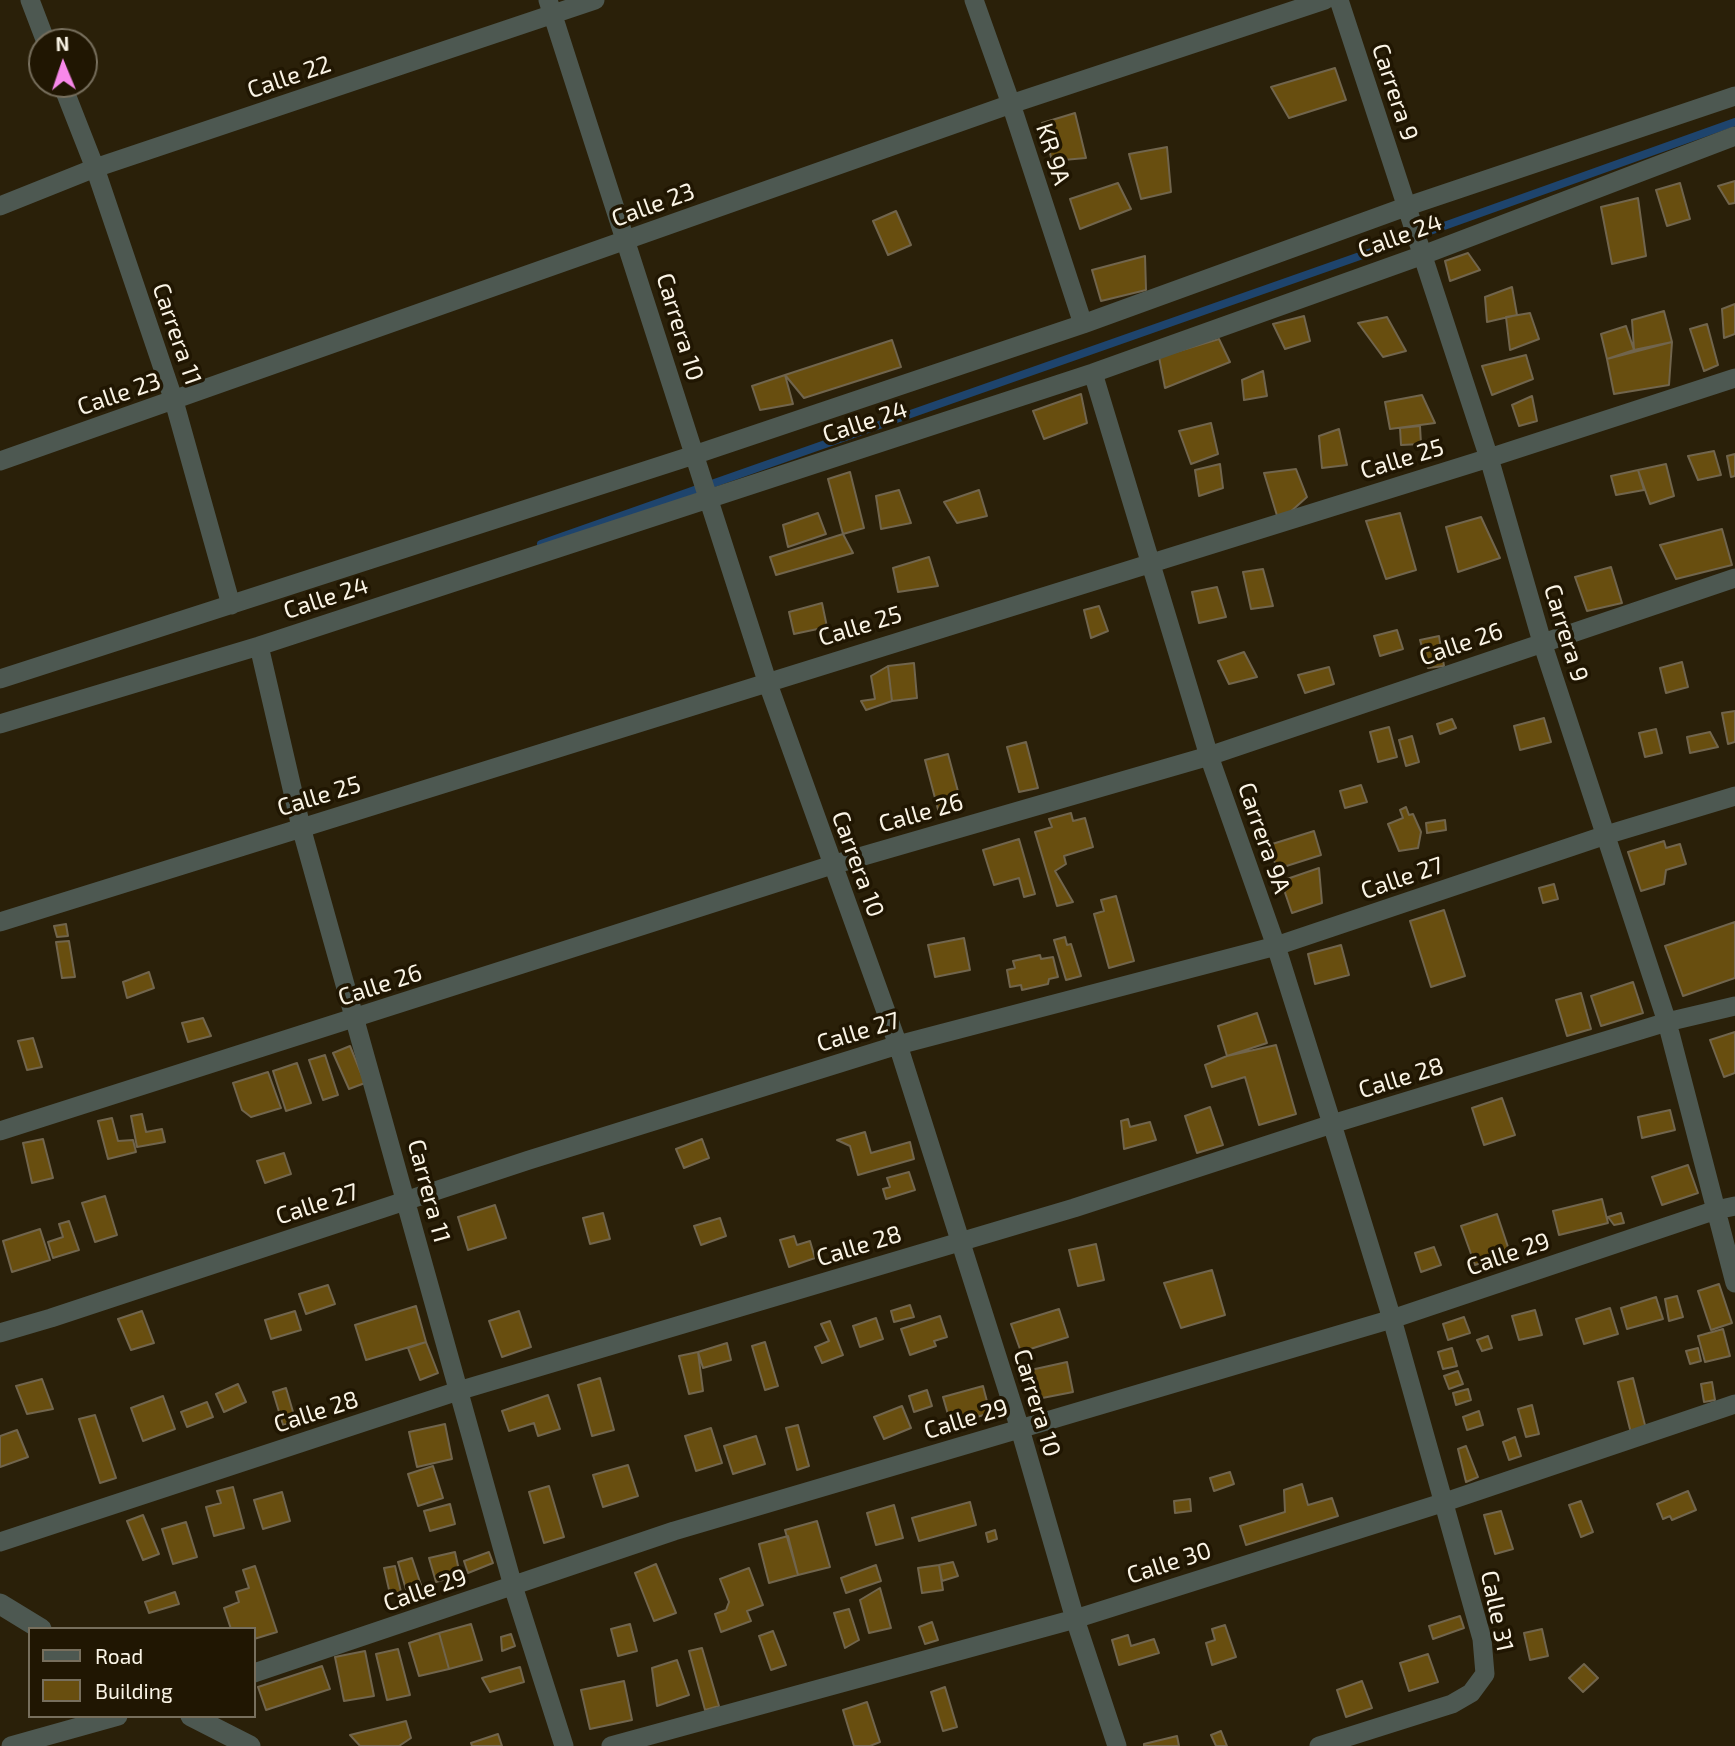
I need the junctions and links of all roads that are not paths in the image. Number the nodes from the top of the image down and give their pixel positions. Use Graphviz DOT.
graph roads {
  1 [pos="30,0"];
  2 [pos="595,0"];
  3 [pos="974,0"];
  4 [pos="1325,0"];
  5 [pos="1339,0"];
  6 [pos="551,7"];
  7 [pos="41,28"];
  8 [pos="1735,96"];
  9 [pos="68,98"];
  10 [pos="1011,104"];
  11 [pos="1735,136"];
  12 [pos="95,168"];
  13 [pos="0,206"];
  14 [pos="1408,206"];
  15 [pos="627,240"];
  16 [pos="1423,255"];
  17 [pos="1083,324"];
  18 [pos="1093,373"];
  19 [pos="1735,378"];
  20 [pos="174,401"];
  21 [pos="695,458"];
  22 [pos="1489,458"];
  23 [pos="0,461"];
  24 [pos="706,497"];
  25 [pos="1151,562"];
  26 [pos="1735,578"];
  27 [pos="230,605"];
  28 [pos="1542,642"];
  29 [pos="259,646"];
  30 [pos="0,679"];
  31 [pos="767,681"];
  32 [pos="0,724"];
  33 [pos="1209,756"];
  34 [pos="1735,796"];
  35 [pos="301,827"];
  36 [pos="1606,835"];
  37 [pos="832,865"];
  38 [pos="0,922"];
  39 [pos="1276,946"];
  40 [pos="1735,1006"];
  41 [pos="356,1018"];
  42 [pos="1667,1023"];
  43 [pos="898,1045"];
  44 [pos="1332,1124"];
  45 [pos="0,1130"];
  46 [pos="406,1201"];
  47 [pos="1725,1208"];
  48 [pos="962,1241"];
  49 [pos="1735,1283"];
  50 [pos="1392,1319"];
  51 [pos="0,1332"];
  52 [pos="458,1391"];
  53 [pos="1735,1404"];
  54 [pos="1020,1429"];
  55 [pos="1445,1502"];
  56 [pos="0,1542"];
  57 [pos="513,1586"];
  58 [pos="0,1604"];
  59 [pos="1075,1619"];
  60 [pos="38,1627"];
  61 [pos="256,1673"];
  62 [pos="111,1718"];
  63 [pos="195,1718"];
  64 [pos="11,1746"];
  65 [pos="250,1746"];
  66 [pos="564,1746"];
  67 [pos="611,1746"];
  68 [pos="1117,1746"];
  69 [pos="1319,1746"];
  1 -- 7 [label="street"];
  2 -- 6 [label="street, Calle 22"];
  3 -- 10 [label="street, KR 9A"];
  4 -- 10 [label="street, Calle 23"];
  5 -- 14 [label="street, Carrera 9"];
  6 -- 12 [label="street, Calle 22"];
  6 -- 15 [label="street, Carrera 10"];
  8 -- 14 [label="street, Calle 24"];
  9 -- 12 [label="street, Carrera 11"];
  10 -- 15 [label="street, Calle 23"];
  10 -- 17 [label="street, KR 9A"];
  11 -- 16 [label="street, Calle 24"];
  12 -- 13 [label="street, Calle 22"];
  12 -- 20 [label="street, Carrera 11"];
  14 -- 16 [label="street, Carrera 9"];
  14 -- 17 [label="street, Calle 24"];
  15 -- 20 [label="street, Calle 23"];
  15 -- 21 [label="street, Carrera 10"];
  16 -- 18 [label="street, Calle 24"];
  16 -- 22 [label="street, Carrera 9"];
  17 -- 21 [label="street, Calle 24"];
  18 -- 24 [label="street, Calle 24"];
  18 -- 25 [label="street, Carrera 9A"];
  19 -- 22 [label="street, Calle 25"];
  20 -- 23 [label="street, Calle 23"];
  20 -- 27 [label="street, Carrera 11"];
  21 -- 24 [label="street, Carrera 10"];
  21 -- 27 [label="street, Calle 24"];
  22 -- 25 [label="street, Calle 25"];
  22 -- 28 [label="street, Carrera 9"];
  24 -- 29 [label="street, Calle 24"];
  24 -- 31 [label="street, Carrera 10"];
  25 -- 31 [label="street, Calle 25"];
  25 -- 33 [label="street, Carrera 9A"];
  26 -- 28 [label="street, Calle 26"];
  27 -- 30 [label="street, Calle 24"];
  28 -- 33 [label="street, Calle 26"];
  28 -- 36 [label="street, Carrera 9"];
  29 -- 32 [label="street, Calle 24"];
  29 -- 35 [label="street, Carrera 11"];
  31 -- 35 [label="street, Calle 25"];
  31 -- 37 [label="street, Carrera 10"];
  33 -- 37 [label="street, Calle 26"];
  33 -- 39 [label="street, Carrera 9A"];
  34 -- 36 [label="street, Calle 27"];
  35 -- 38 [label="street, Calle 25"];
  35 -- 41 [label="street, Carrera 11"];
  36 -- 39 [label="street, Calle 27"];
  36 -- 42 [label="street, Carrera 9"];
  37 -- 41 [label="street, Calle 26"];
  37 -- 43 [label="street, Carrera 10"];
  39 -- 43 [label="street, Calle 27"];
  39 -- 44 [label="street, Carrera 9A"];
  40 -- 42 [label="street, Calle 28"];
  41 -- 45 [label="street, Calle 26"];
  41 -- 46 [label="street, Carrera 11"];
  42 -- 44 [label="street, Calle 28"];
  42 -- 47 [label="street, Carrera 9"];
  43 -- 46 [label="street, Calle 27"];
  43 -- 48 [label="street, Carrera 10"];
  44 -- 48 [label="street, Calle 28"];
  44 -- 50 [label="street, Carrera 9A"];
  46 -- 51 [label="street, Calle 27"];
  46 -- 52 [label="street, Carrera 11"];
  47 -- 49 [label="street, Carrera 9"];
  47 -- 50 [label="street, Calle 29"];
  48 -- 52 [label="street, Calle 28"];
  48 -- 54 [label="street, Carrera 10"];
  50 -- 54 [label="street, Calle 29"];
  50 -- 55 [label="street"];
  52 -- 56 [label="street, Calle 28"];
  52 -- 57 [label="street, Carrera 11"];
  53 -- 55 [label="street, Calle 30"];
  54 -- 57 [label="street, Calle 29"];
  54 -- 59 [label="street, Carrera 10"];
  55 -- 59 [label="street, Calle 30"];
  55 -- 69 [label="street, Calle 31"];
  57 -- 61 [label="street, Calle 29"];
  57 -- 66 [label="street, Carrera 11"];
  58 -- 60 [label="street"];
  59 -- 67 [label="street, Calle 30"];
  59 -- 68 [label="street, Carrera 10"];
  62 -- 64 [label="street"];
  63 -- 65 [label="street"];
}
